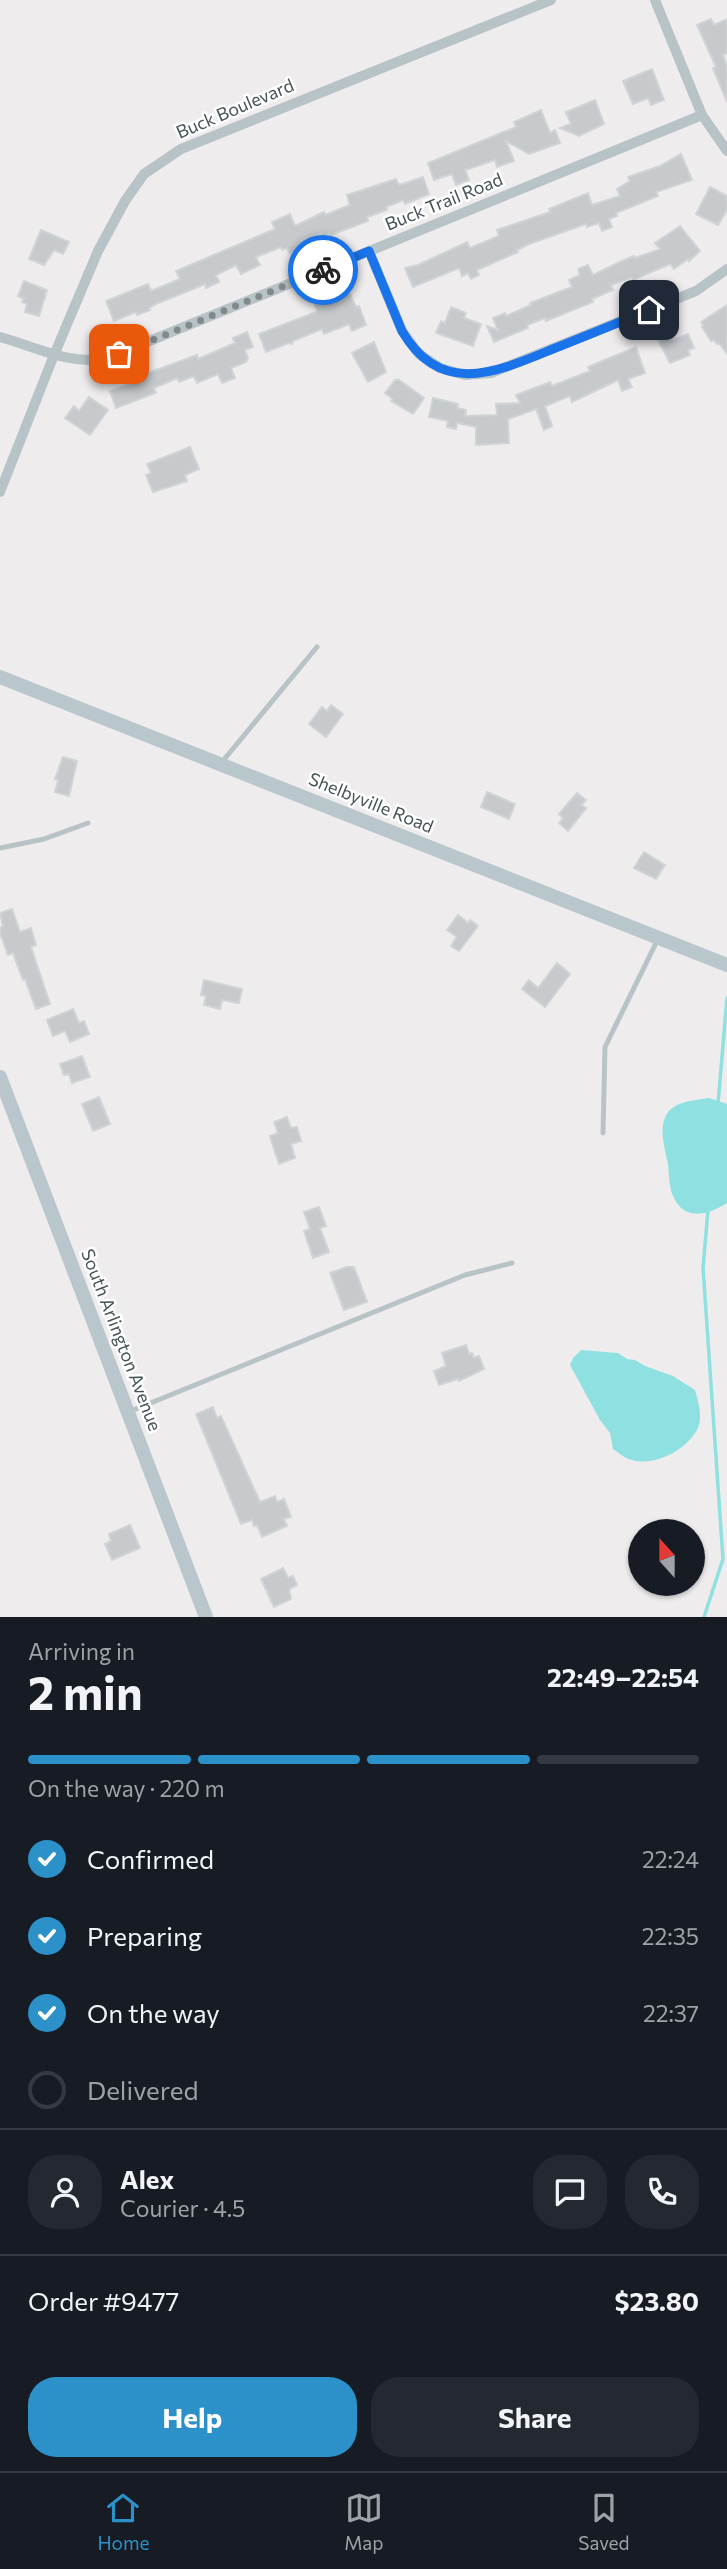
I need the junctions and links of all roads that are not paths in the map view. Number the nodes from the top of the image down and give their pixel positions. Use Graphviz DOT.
graph roads {
  1 [pos="551,0"];
  2 [pos="655,0"];
  3 [pos="702,115"];
  4 [pos="727,151"];
  5 [pos="369,251"];
  6 [pos="727,269"];
  7 [pos="0,337"];
  8 [pos="54,355"];
  9 [pos="0,492"];
  10 [pos="317,647"];
  11 [pos="0,677"];
  12 [pos="220,764"];
  13 [pos="88,823"];
  14 [pos="0,848"];
  15 [pos="659,938"];
  16 [pos="725,964"];
  17 [pos="0,1077"];
  18 [pos="603,1133"];
  19 [pos="512,1263"];
  20 [pos="128,1412"];
  21 [pos="206,1617"];
  1 -- 8 [label="street, Buck Boulevard"];
  2 -- 3 [label="street"];
  3 -- 4 [label="street"];
  3 -- 5 [label="street, Buck Trail Road"];
  5 -- 6 [label="street"];
  5 -- 8 [label="street, Buck Trail Road"];
  7 -- 8 [label="street, Buck Trail Road"];
  8 -- 9 [label="street, Buck Boulevard"];
  10 -- 12 [label="lane"];
  11 -- 12 [label="main road, Shelbyville Road"];
  12 -- 15 [label="main road, Shelbyville Road"];
  13 -- 14 [label="lane"];
  15 -- 16 [label="main road, Shelbyville Road"];
  15 -- 18 [label="lane"];
  17 -- 20 [label="main road, South Arlington Avenue"];
  19 -- 20 [label="lane"];
  20 -- 21 [label="main road, South Arlington Avenue"];
}
